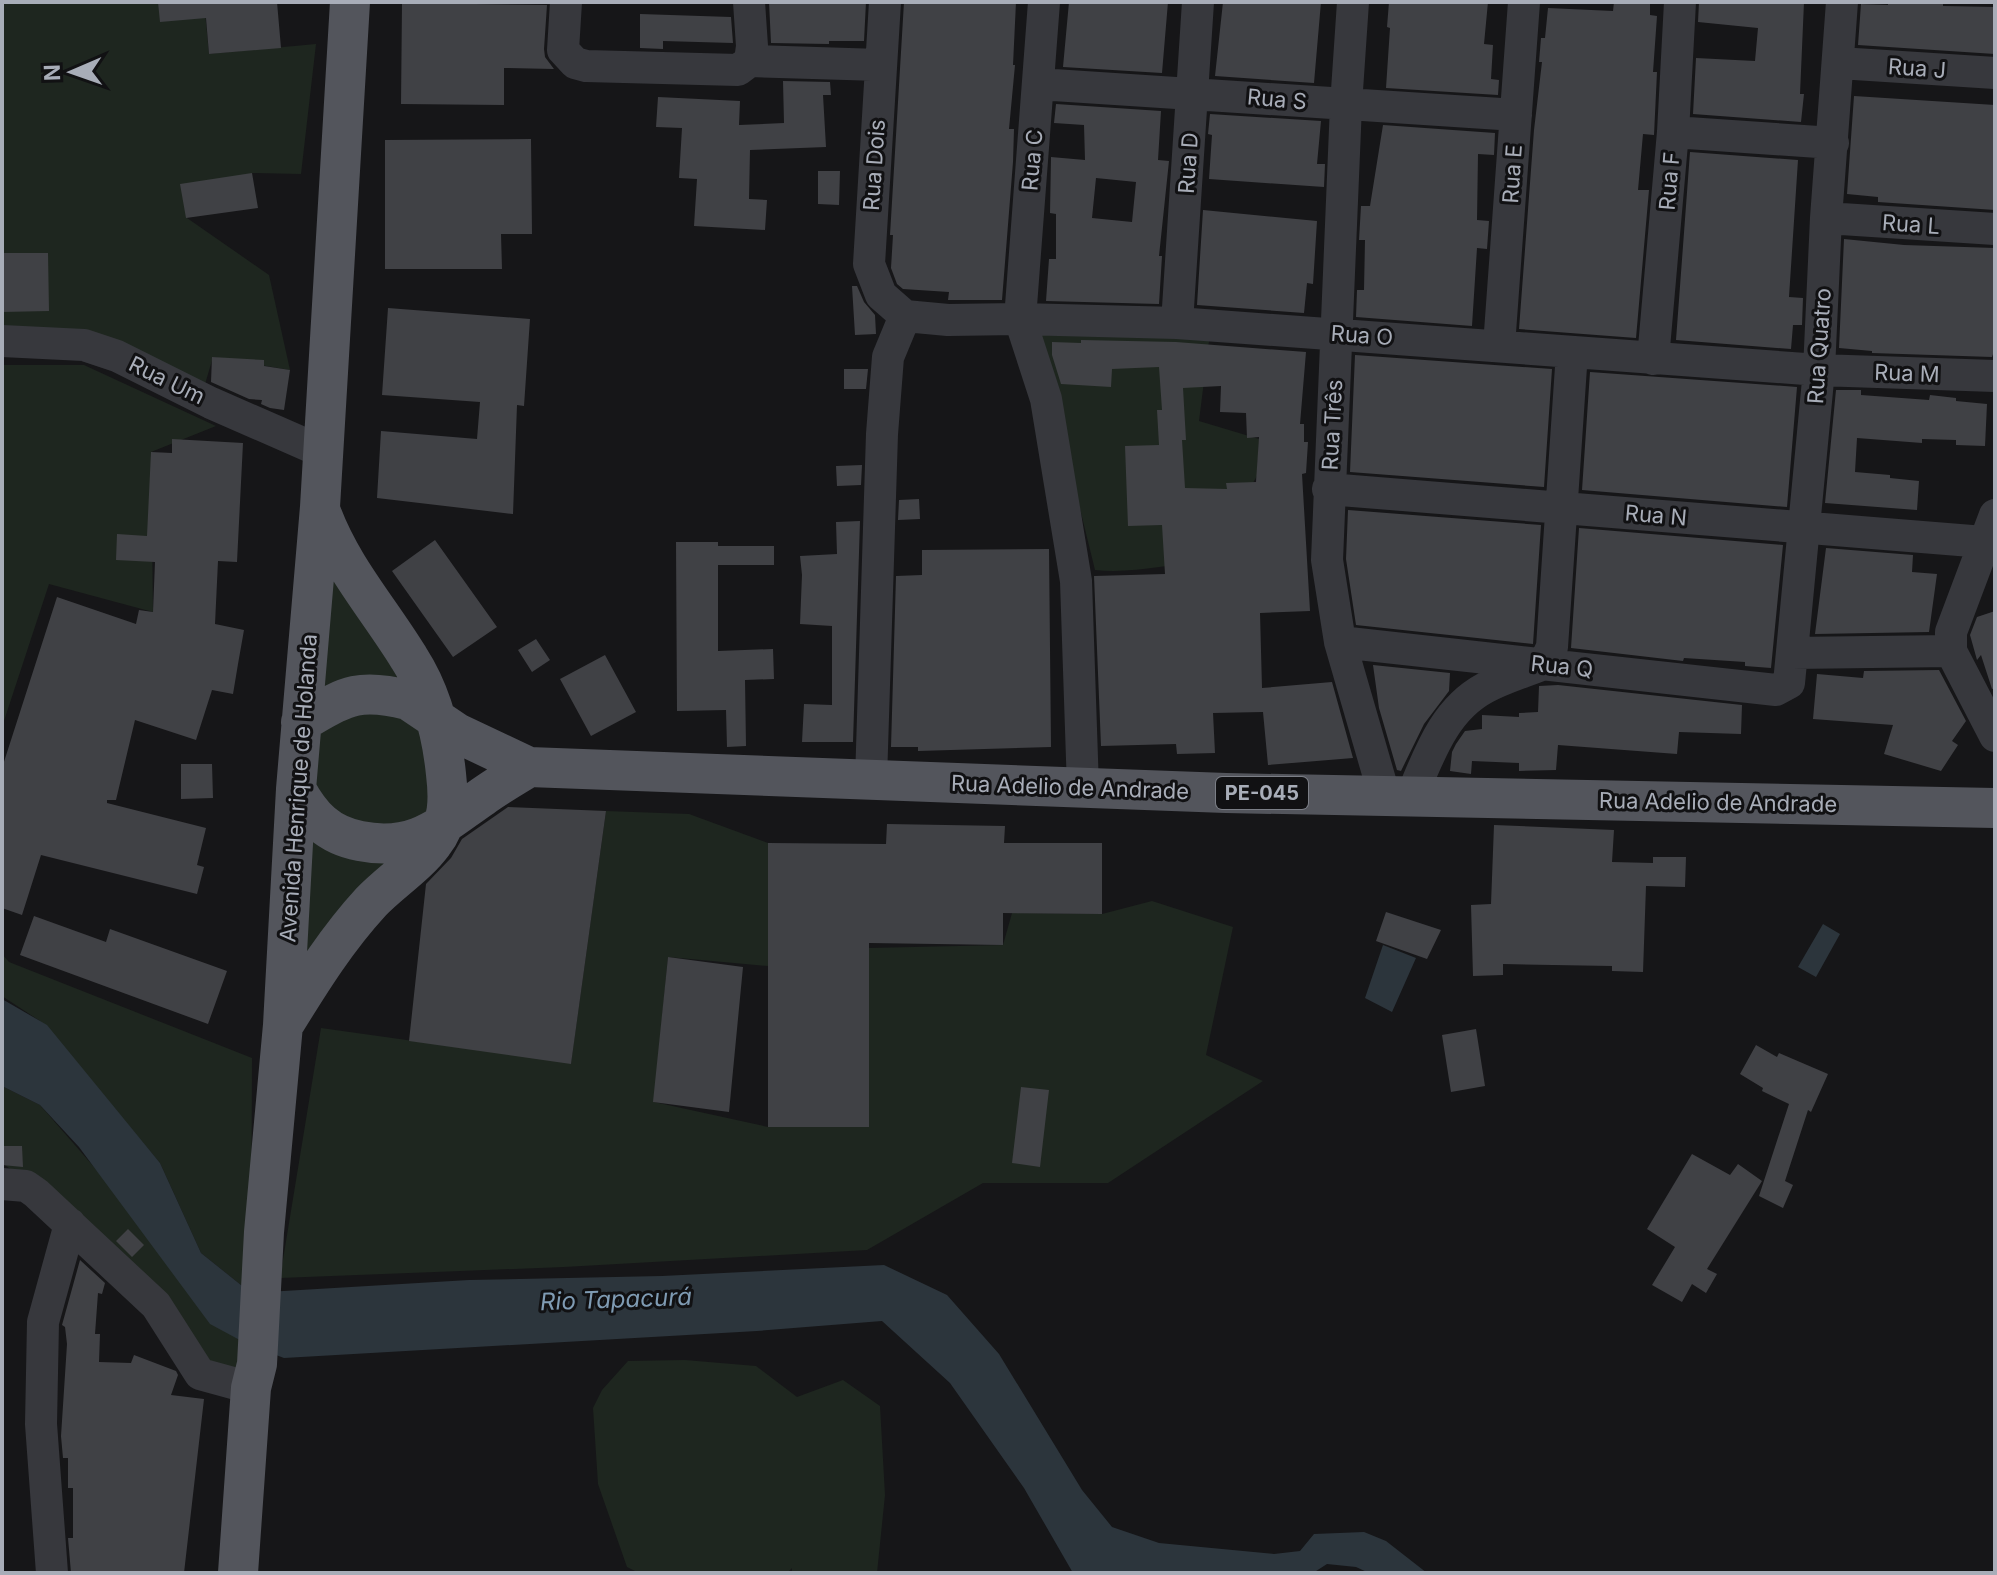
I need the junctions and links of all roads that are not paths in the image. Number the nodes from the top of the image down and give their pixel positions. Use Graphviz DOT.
graph roads {
  1 [pos="350,2"];
  2 [pos="749,2"];
  3 [pos="885,2"];
  4 [pos="1044,2"];
  5 [pos="1198,2"];
  6 [pos="1353,2"];
  7 [pos="1524,2"];
  8 [pos="1680,2"];
  9 [pos="1842,2"];
  10 [pos="565,15"];
  11 [pos="751,54"];
  12 [pos="1839,63"];
  13 [pos="880,65"];
  14 [pos="1995,73"];
  15 [pos="1038,84"];
  16 [pos="1193,92"];
  17 [pos="1346,105"];
  18 [pos="1516,115"];
  19 [pos="1673,132"];
  20 [pos="1833,143"];
  21 [pos="1826,218"];
  22 [pos="1995,229"];
  23 [pos="905,316"];
  24 [pos="1020,319"];
  25 [pos="1177,323"];
  26 [pos="1338,333"];
  27 [pos="2,341"];
  28 [pos="1499,346"];
  29 [pos="1572,352"];
  30 [pos="1653,359"];
  31 [pos="1819,370"];
  32 [pos="1995,376"];
  33 [pos="323,452"];
  34 [pos="1328,489"];
  35 [pos="320,507"];
  36 [pos="1560,507"];
  37 [pos="1804,528"];
  38 [pos="1989,528"];
  39 [pos="1340,642"];
  40 [pos="1951,651"];
  41 [pos="1792,653"];
  42 [pos="1544,664"];
  43 [pos="1784,687"];
  44 [pos="434,717"];
  45 [pos="301,722"];
  46 [pos="1995,736"];
  47 [pos="529,767"];
  48 [pos="871,780"];
  49 [pos="1083,788"];
  50 [pos="296,789"];
  51 [pos="1398,795"];
  52 [pos="1995,808"];
  53 [pos="444,826"];
  54 [pos="283,1025"];
  55 [pos="2,1184"];
  56 [pos="70,1224"];
  57 [pos="254,1376"];
  58 [pos="52,1573"];
  59 [pos="238,1573"];
  60 [pos="255,1573"];
  1 -- 33 [label="main road, Avenida Henrique de Holanda"];
  2 -- 11 [label="street"];
  3 -- 13 [label="street, Rua Dois"];
  4 -- 15 [label="street, Rua C"];
  5 -- 16 [label="street, Rua D"];
  6 -- 17 [label="street, Rua Três"];
  7 -- 18 [label="street, Rua E"];
  8 -- 19 [label="street, Rua F"];
  9 -- 12 [label="street, Rua Quatro"];
  10 -- 11 [label="street"];
  11 -- 13 [label="street"];
  12 -- 14 [label="street, Rua J"];
  12 -- 20 [label="street, Rua Quatro"];
  13 -- 23 [label="street, Rua Dois"];
  15 -- 16 [label="street, Rua S"];
  15 -- 24 [label="street, Rua C"];
  16 -- 17 [label="street, Rua S"];
  16 -- 25 [label="street, Rua D"];
  17 -- 18 [label="street, Rua S"];
  17 -- 26 [label="street, Rua Três"];
  18 -- 28 [label="street, Rua E"];
  19 -- 20 [label="street"];
  19 -- 30 [label="street, Rua F"];
  20 -- 21 [label="street, Rua Quatro"];
  21 -- 22 [label="street, Rua L"];
  21 -- 31 [label="street, Rua Quatro"];
  23 -- 24 [label="street, Rua O"];
  23 -- 48 [label="street"];
  24 -- 25 [label="street, Rua O"];
  24 -- 49 [label="street"];
  25 -- 26 [label="street, Rua O"];
  26 -- 28 [label="street, Rua O"];
  26 -- 34 [label="street, Rua Três"];
  27 -- 33 [label="street, Rua Um"];
  28 -- 29 [label="street, Rua O"];
  29 -- 30 [label="street, Rua O"];
  29 -- 36 [label="street"];
  30 -- 31 [label="street, Rua O"];
  31 -- 32 [label="street, Rua M"];
  31 -- 37 [label="street, Rua Quatro"];
  33 -- 35 [label="main road, Avenida Henrique de Holanda"];
  34 -- 36 [label="street, Rua N"];
  34 -- 39 [label="street, Rua Três"];
  35 -- 44 [label="main road"];
  35 -- 45 [label="main road, Avenida Henrique de Holanda"];
  36 -- 37 [label="street, Rua N"];
  36 -- 42 [label="street"];
  37 -- 38 [label="street, Rua N"];
  37 -- 41 [label="street, Rua Quatro"];
  38 -- 40 [label="street"];
  39 -- 42 [label="street, Rua Q"];
  39 -- 51 [label="street, Rua Três"];
  40 -- 41 [label="street"];
  40 -- 46 [label="street"];
  41 -- 43 [label="street, Rua Quatro"];
  42 -- 43 [label="street, Rua Q"];
  42 -- 51 [label="street"];
  44 -- 45 [label="main road"];
  44 -- 47 [label="main road"];
  44 -- 53 [label="main road"];
  45 -- 50 [label="main road, Avenida Henrique de Holanda"];
  47 -- 48 [label="main road, Rua Adelio de Andrade / PE-045"];
  47 -- 53 [label="main road"];
  48 -- 49 [label="main road, Rua Adelio de Andrade / PE-045"];
  49 -- 51 [label="main road, Rua Adelio de Andrade / PE-045"];
  50 -- 53 [label="main road"];
  50 -- 54 [label="main road, Avenida Henrique de Holanda"];
  51 -- 52 [label="main road, Rua Adelio de Andrade / PE-045"];
  53 -- 54 [label="main road"];
  54 -- 57 [label="main road, Avenida Henrique de Holanda"];
  55 -- 56 [label="street"];
  56 -- 57 [label="street"];
  56 -- 58 [label="street"];
  57 -- 59 [label="main road, Avenida Henrique de Holanda"];
  57 -- 60 [label="main road"];
}
